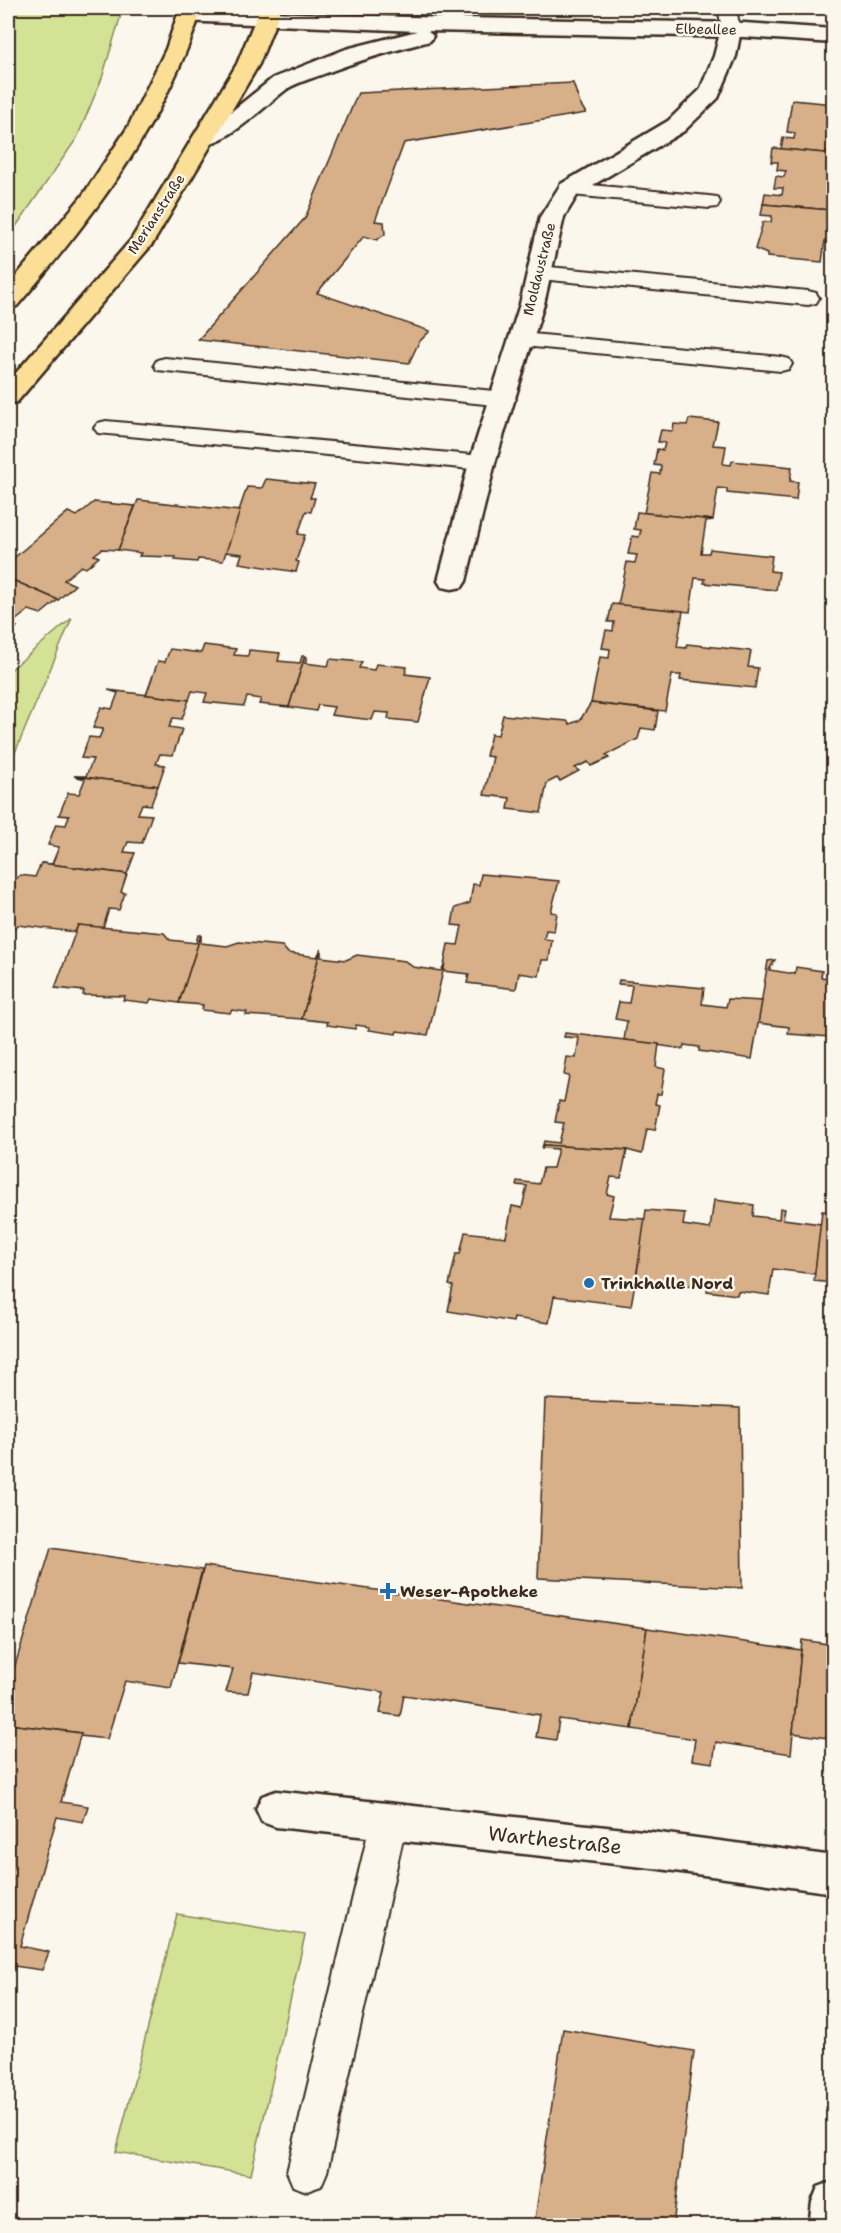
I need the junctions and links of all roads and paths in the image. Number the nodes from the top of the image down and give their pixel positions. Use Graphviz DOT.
graph roads {
  1 [pos="406,8"];
  2 [pos="727,8"];
  3 [pos="190,12"];
  4 [pos="268,13"];
  5 [pos="471,26"];
  6 [pos="730,30"];
  7 [pos="834,36"];
  8 [pos="203,139"];
  9 [pos="569,189"];
  10 [pos="710,202"];
  11 [pos="538,273"];
  12 [pos="808,298"];
  13 [pos="8,301"];
  14 [pos="520,340"];
  15 [pos="781,364"];
  16 [pos="165,365"];
  17 [pos="8,397"];
  18 [pos="504,399"];
  19 [pos="106,428"];
  20 [pos="482,463"];
  21 [pos="452,581"];
  22 [pos="276,1809"];
  23 [pos="389,1821"];
  24 [pos="834,1875"];
  25 [pos="307,2172"];
  26 [pos="834,2202"];
  27 [pos="831,2226"];
  1 -- 5 [label="street, Elbeallee"];
  2 -- 6 [label="lane"];
  3 -- 4 [label="street, Elbeallee"];
  3 -- 13 [label="main road"];
  4 -- 5 [label="street, Elbeallee"];
  4 -- 8 [label="main road, Merianstraße"];
  5 -- 6 [label="street, Elbeallee"];
  5 -- 8 [label="street, Elbeallee"];
  6 -- 7 [label="street, Elbeallee"];
  6 -- 9 [label="street, Moldaustraße"];
  8 -- 17 [label="main road, Merianstraße"];
  9 -- 10 [label="lane"];
  9 -- 11 [label="street, Moldaustraße"];
  11 -- 12 [label="lane"];
  11 -- 14 [label="street, Moldaustraße"];
  14 -- 15 [label="lane"];
  14 -- 18 [label="street, Moldaustraße"];
  16 -- 18 [label="lane"];
  18 -- 20 [label="street, Moldaustraße"];
  19 -- 20 [label="lane"];
  20 -- 21 [label="street, Moldaustraße"];
  22 -- 23 [label="street, Warthestraße"];
  23 -- 24 [label="street, Warthestraße"];
  23 -- 25 [label="lane"];
  26 -- 27 [label="street"];
}
